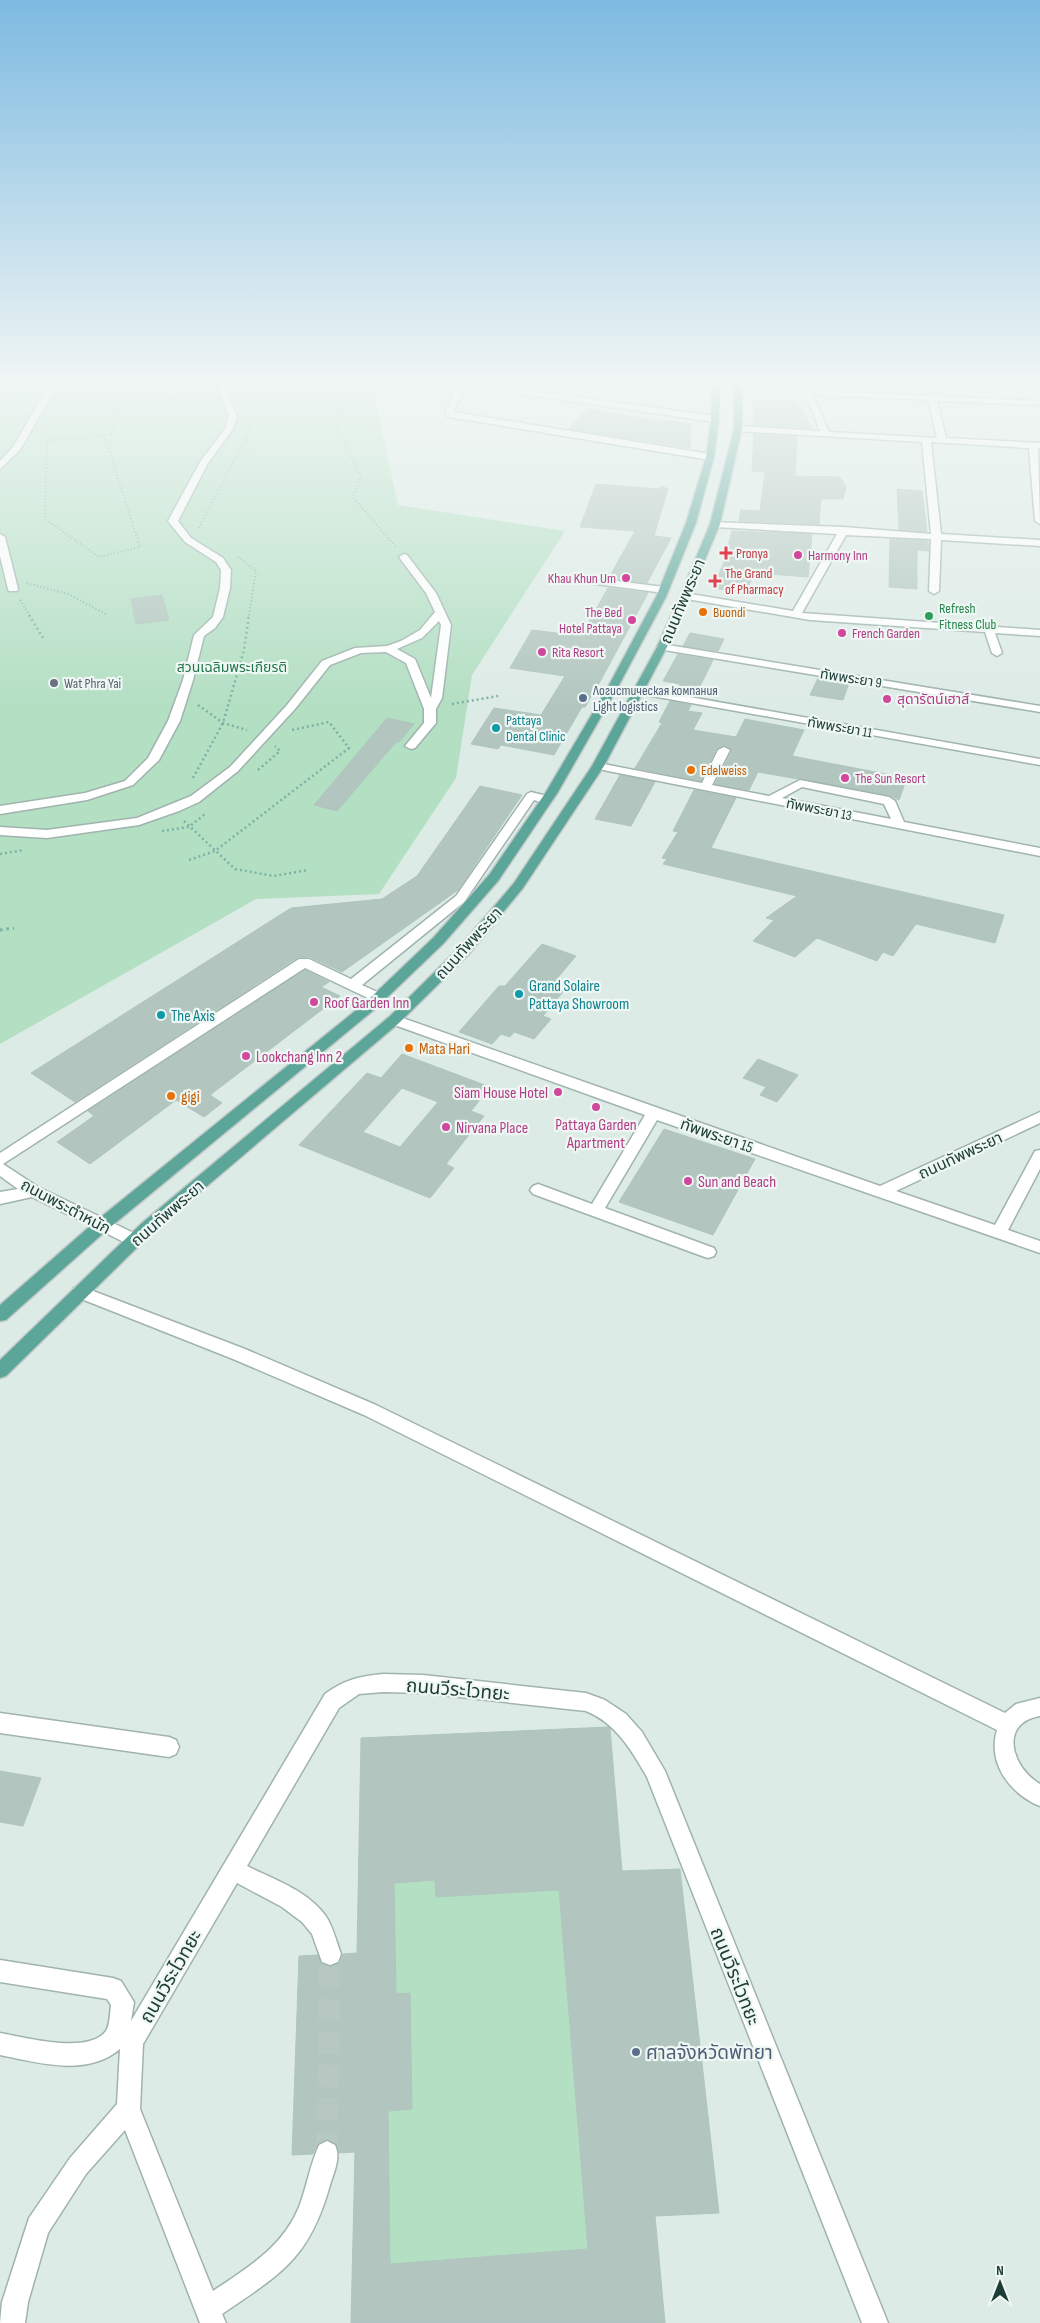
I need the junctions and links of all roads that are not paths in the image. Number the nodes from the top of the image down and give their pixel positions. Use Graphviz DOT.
graph roads {
  1 [pos="190,489"];
  2 [pos="701,489"];
  3 [pos="723,489"];
  4 [pos="931,489"];
  5 [pos="1038,489"];
  6 [pos="1040,521"];
  7 [pos="714,524"];
  8 [pos="844,530"];
  9 [pos="936,536"];
  10 [pos="0,537"];
  11 [pos="1040,543"];
  12 [pos="404,557"];
  13 [pos="584,580"];
  14 [pos="12,586"];
  15 [pos="664,590"];
  16 [pos="934,591"];
  17 [pos="686,596"];
  18 [pos="440,612"];
  19 [pos="796,614"];
  20 [pos="989,630"];
  21 [pos="1040,633"];
  22 [pos="662,647"];
  23 [pos="388,649"];
  24 [pos="997,653"];
  25 [pos="639,691"];
  26 [pos="1040,708"];
  27 [pos="430,709"];
  28 [pos="411,746"];
  29 [pos="724,750"];
  30 [pos="1040,762"];
  31 [pos="598,766"];
  32 [pos="706,786"];
  33 [pos="772,799"];
  34 [pos="547,800"];
  35 [pos="0,810"];
  36 [pos="899,825"];
  37 [pos="0,831"];
  38 [pos="1040,852"];
  39 [pos="353,985"];
  40 [pos="379,998"];
  41 [pos="394,1020"];
  42 [pos="654,1113"];
  43 [pos="1040,1117"];
  44 [pos="1040,1155"];
  45 [pos="0,1160"];
  46 [pos="0,1169"];
  47 [pos="538,1190"];
  48 [pos="33,1191"];
  49 [pos="880,1192"];
  50 [pos="0,1198"];
  51 [pos="595,1212"];
  52 [pos="102,1225"];
  53 [pos="999,1232"];
  54 [pos="134,1240"];
  55 [pos="1040,1248"];
  56 [pos="708,1252"];
  57 [pos="80,1292"];
  58 [pos="0,1316"];
  59 [pos="0,1371"];
  60 [pos="1040,1707"];
  61 [pos="0,1723"];
  62 [pos="1008,1725"];
  63 [pos="169,1747"];
  64 [pos="1040,1796"];
  65 [pos="233,1870"];
  66 [pos="330,1954"];
  67 [pos="0,1971"];
  68 [pos="123,2040"];
  69 [pos="0,2044"];
  70 [pos="128,2109"];
  71 [pos="327,2153"];
  72 [pos="210,2316"];
  73 [pos="12,2323"];
  74 [pos="875,2323"];
  1 -- 35 [label="street"];
  2 -- 15 [label="main road, ถนนทัพพระยา"];
  3 -- 7 [label="main road, ถนนทัพพระยา"];
  4 -- 9 [label="street"];
  5 -- 6 [label="street"];
  7 -- 8 [label="street"];
  7 -- 17 [label="main road, ถนนทัพพระยา"];
  8 -- 9 [label="street"];
  8 -- 19 [label="street"];
  9 -- 11 [label="street"];
  9 -- 16 [label="street"];
  10 -- 14 [label="street"];
  12 -- 18 [label="street"];
  13 -- 15 [label="street"];
  15 -- 34 [label="main road, ถนนทัพพระยา"];
  17 -- 19 [label="street"];
  17 -- 22 [label="main road, ถนนทัพพระยา"];
  18 -- 23 [label="street"];
  18 -- 27 [label="street"];
  19 -- 20 [label="street"];
  20 -- 21 [label="street"];
  20 -- 24 [label="street"];
  22 -- 25 [label="main road, ถนนทัพพระยา"];
  22 -- 26 [label="street, ทัพพระยา 9"];
  23 -- 27 [label="street"];
  23 -- 37 [label="street"];
  25 -- 30 [label="street, ทัพพระยา 11"];
  25 -- 31 [label="main road, ถนนทัพพระยา"];
  27 -- 28 [label="street"];
  29 -- 32 [label="street"];
  31 -- 32 [label="street, ทัพพระยา 13"];
  31 -- 41 [label="main road, ถนนทัพพระยา"];
  32 -- 33 [label="street, ทัพพระยา 13"];
  33 -- 36 [label="street, ทัพพระยา 13"];
  33 -- 36 [label="street"];
  34 -- 39 [label="street"];
  34 -- 40 [label="main road, ถนนทัพพระยา"];
  36 -- 38 [label="street, ทัพพระยา 13"];
  39 -- 40 [label="street"];
  39 -- 45 [label="street"];
  40 -- 52 [label="main road, ถนนทัพพระยา"];
  41 -- 42 [label="street, ทัพพระยา 15"];
  41 -- 54 [label="main road, ถนนทัพพระยา"];
  42 -- 49 [label="street, ทัพพระยา 15"];
  42 -- 51 [label="street"];
  43 -- 49 [label="street, ถนนทัพพระยา"];
  44 -- 53 [label="street"];
  46 -- 48 [label="street, ถนนพระตำหนัก"];
  47 -- 51 [label="street"];
  48 -- 50 [label="street"];
  48 -- 52 [label="street, ถนนพระตำหนัก"];
  49 -- 53 [label="street, ทัพพระยา 15"];
  51 -- 56 [label="street"];
  52 -- 54 [label="street, ถนนพระตำหนัก"];
  52 -- 58 [label="main road, ถนนทัพพระยา"];
  53 -- 55 [label="street, ทัพพระยา 15"];
  54 -- 57 [label="main road, ถนนทัพพระยา"];
  57 -- 59 [label="main road, ถนนทัพพระยา"];
  57 -- 62 [label="street"];
  60 -- 62 [label="street"];
  61 -- 63 [label="street"];
  62 -- 64 [label="street"];
  65 -- 66 [label="street"];
  65 -- 68 [label="street, ถนนวีระไวทยะ"];
  65 -- 74 [label="street, ถนนวีระไวทยะ"];
  67 -- 68 [label="street, ถนนวีระไวทยะ"];
  68 -- 69 [label="street, ถนนวีระไวทยะ"];
  68 -- 70 [label="street, ถนนวีระไวทยะ"];
  70 -- 72 [label="street, ถนนวีระไวทยะ"];
  70 -- 73 [label="street"];
  71 -- 72 [label="street"];
}
